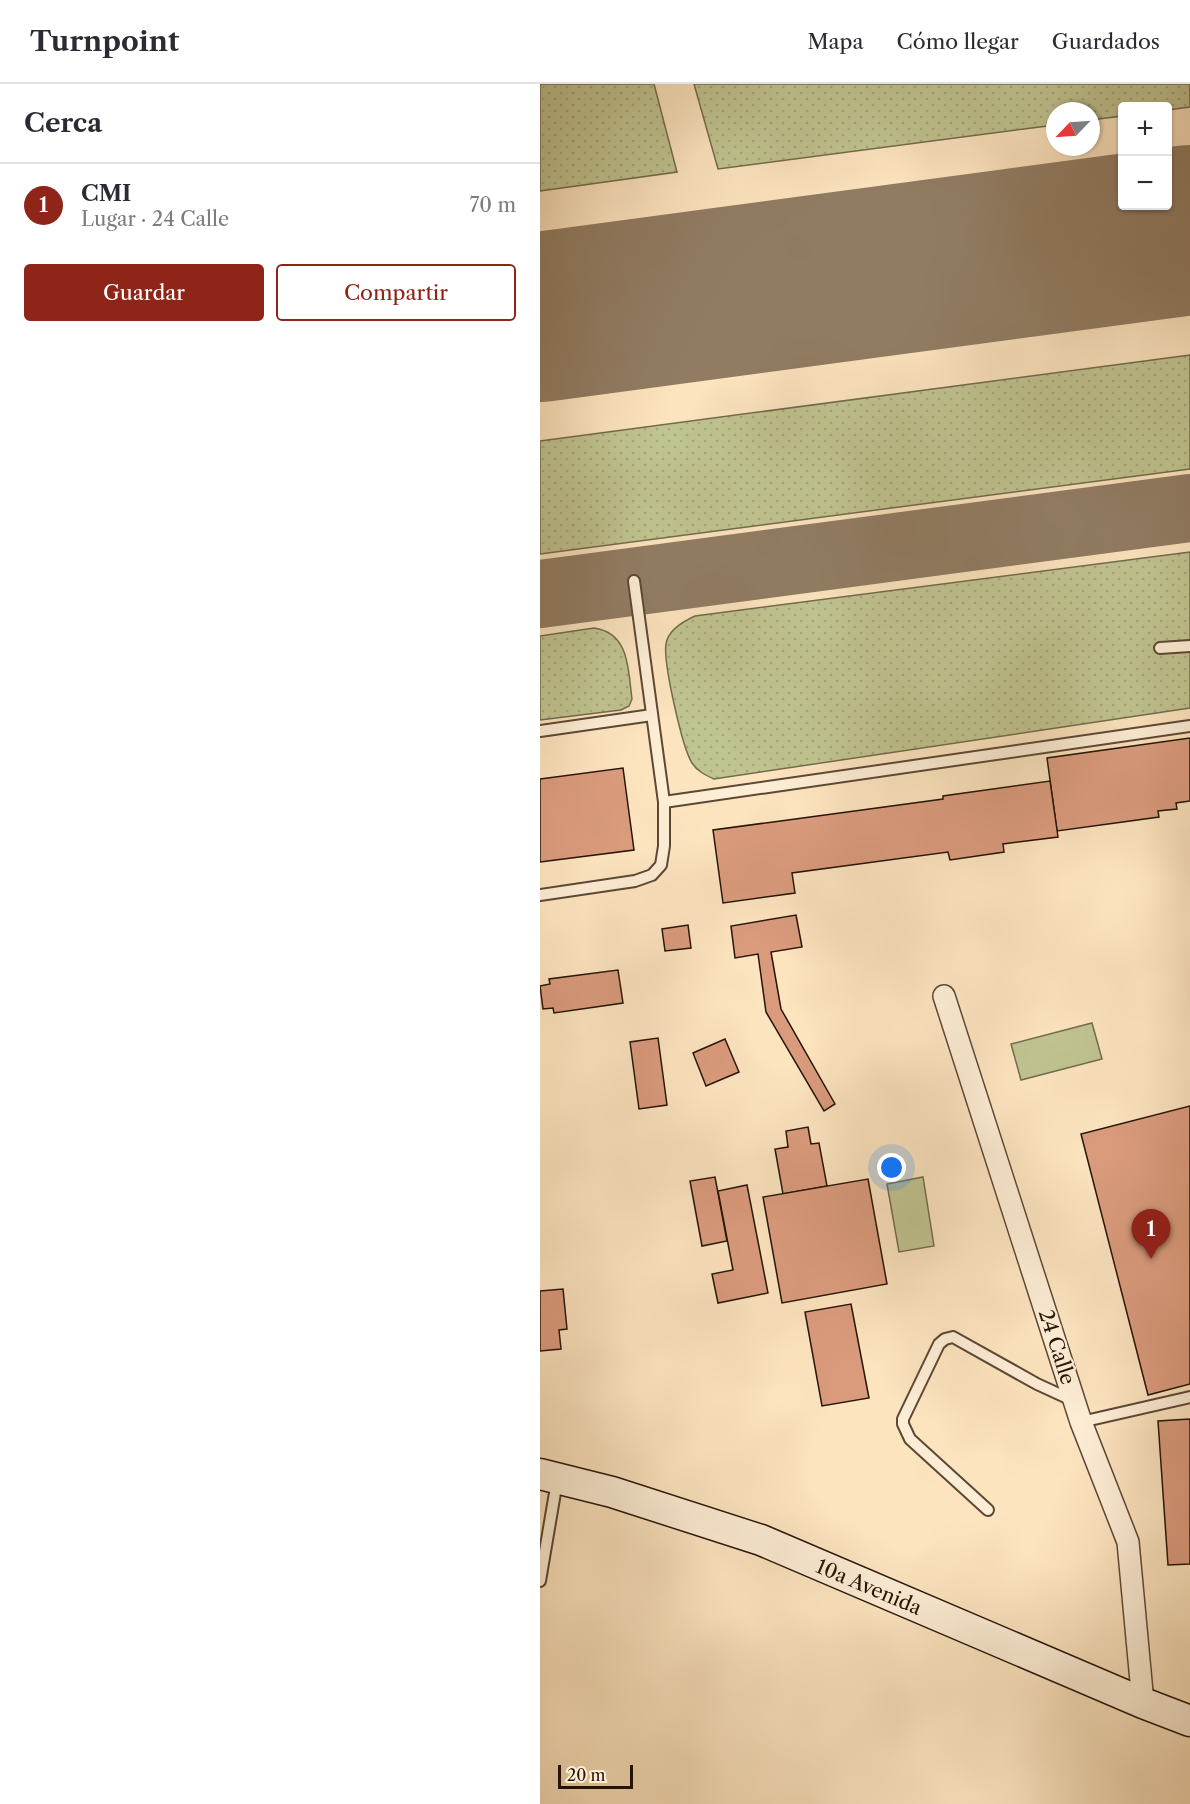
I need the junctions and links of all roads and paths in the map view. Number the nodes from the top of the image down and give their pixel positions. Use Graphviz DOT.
graph roads {
  1 [pos="634,581"];
  2 [pos="1190,646"];
  3 [pos="1160,648"];
  4 [pos="652,715"];
  5 [pos="1190,726"];
  6 [pos="540,731"];
  7 [pos="664,802"];
  8 [pos="540,895"];
  9 [pos="944,996"];
  10 [pos="1190,1397"];
  11 [pos="1074,1401"];
  12 [pos="1081,1422"];
  13 [pos="549,1476"];
  14 [pos="988,1510"];
  15 [pos="540,1581"];
  16 [pos="1143,1703"];
  17 [pos="1190,1721"];
  1 -- 4 [label="lane"];
  2 -- 3 [label="lane"];
  4 -- 6 [label="lane"];
  4 -- 7 [label="lane"];
  5 -- 7 [label="lane"];
  7 -- 8 [label="lane"];
  9 -- 11 [label="street, 24 Calle"];
  10 -- 12 [label="lane"];
  11 -- 12 [label="street, 24 Calle"];
  11 -- 14 [label="lane"];
  12 -- 16 [label="street, 24 Calle"];
  13 -- 15 [label="lane"];
  13 -- 16 [label="main road, 10a Avenida"];
  16 -- 17 [label="main road, 10a Avenida"];
}
